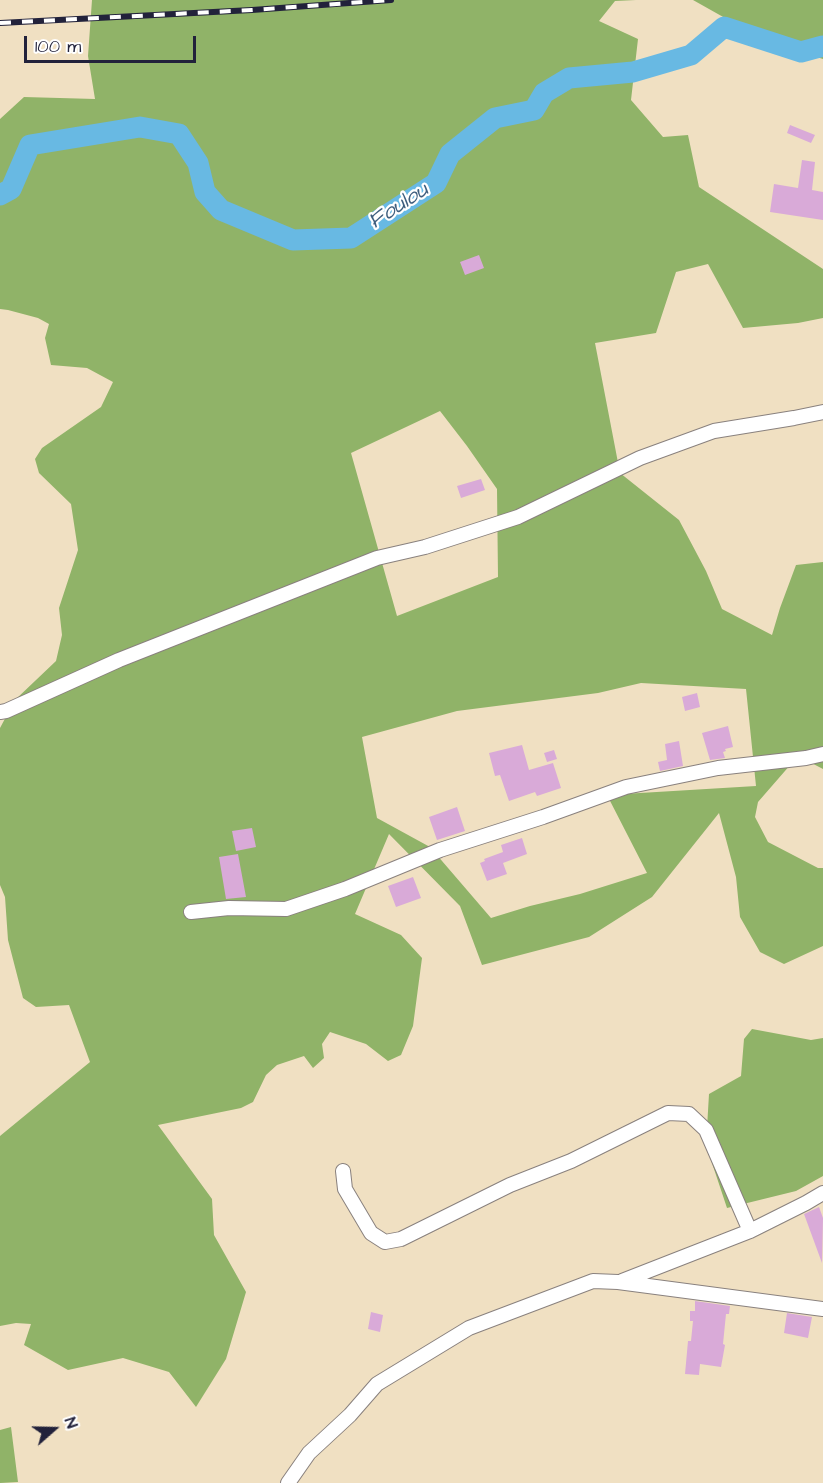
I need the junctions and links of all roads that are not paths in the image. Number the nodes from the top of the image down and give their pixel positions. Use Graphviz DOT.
graph roads {
  1 [pos="823,412"];
  2 [pos="0,712"];
  3 [pos="823,754"];
  4 [pos="191,912"];
  5 [pos="343,1171"];
  6 [pos="823,1193"];
  7 [pos="750,1231"];
  8 [pos="618,1282"];
  9 [pos="823,1309"];
  10 [pos="288,1483"];
  1 -- 2 [label="street"];
  3 -- 4 [label="street"];
  5 -- 7 [label="street"];
  6 -- 7 [label="street"];
  7 -- 8 [label="street"];
  8 -- 9 [label="street"];
  8 -- 10 [label="street"];
}
